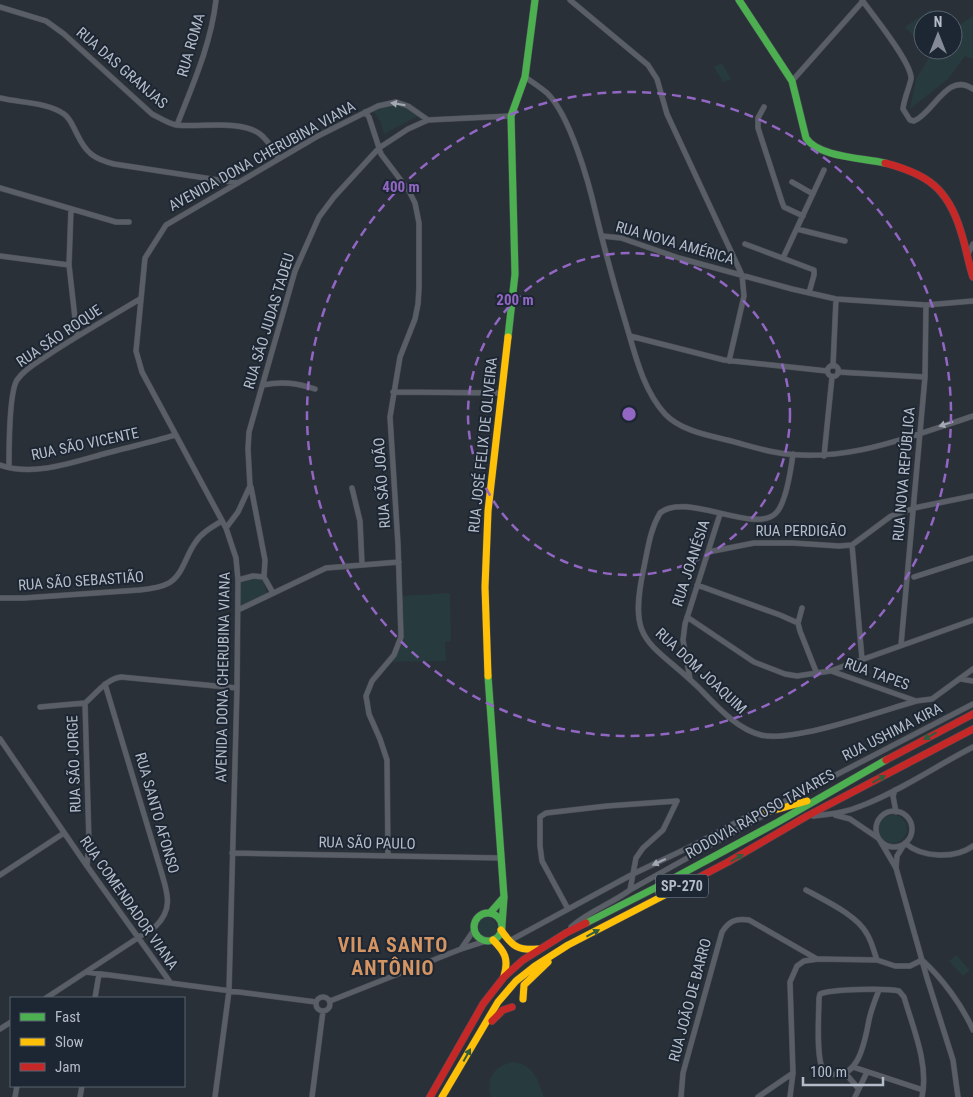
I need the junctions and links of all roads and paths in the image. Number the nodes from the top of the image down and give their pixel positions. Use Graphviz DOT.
graph roads {
  1 [pos="216,0"];
  2 [pos="535,0"];
  3 [pos="570,0"];
  4 [pos="739,0"];
  5 [pos="862,0"];
  6 [pos="0,7"];
  7 [pos="525,77"];
  8 [pos="792,81"];
  9 [pos="973,90"];
  10 [pos="0,98"];
  11 [pos="764,107"];
  12 [pos="365,112"];
  13 [pos="511,116"];
  14 [pos="428,120"];
  15 [pos="177,125"];
  16 [pos="379,148"];
  17 [pos="279,159"];
  18 [pos="824,170"];
  19 [pos="792,182"];
  20 [pos="238,183"];
  21 [pos="0,188"];
  22 [pos="813,194"];
  23 [pos="71,209"];
  24 [pos="802,216"];
  25 [pos="129,222"];
  26 [pos="796,229"];
  27 [pos="602,236"];
  28 [pos="845,241"];
  29 [pos="745,244"];
  30 [pos="973,244"];
  31 [pos="0,256"];
  32 [pos="967,256"];
  33 [pos="783,258"];
  34 [pos="69,265"];
  35 [pos="742,275"];
  36 [pos="973,278"];
  37 [pos="809,293"];
  38 [pos="140,299"];
  39 [pos="836,299"];
  40 [pos="973,301"];
  41 [pos="926,305"];
  42 [pos="77,336"];
  43 [pos="630,336"];
  44 [pos="729,361"];
  45 [pos="834,366"];
  46 [pos="827,371"];
  47 [pos="838,372"];
  48 [pos="266,374"];
  49 [pos="832,377"];
  50 [pos="925,377"];
  51 [pos="276,382"];
  52 [pos="263,385"];
  53 [pos="316,389"];
  54 [pos="394,392"];
  55 [pos="501,394"];
  56 [pos="973,416"];
  57 [pos="919,433"];
  58 [pos="175,435"];
  59 [pos="793,454"];
  60 [pos="824,456"];
  61 [pos="0,466"];
  62 [pos="9,467"];
  63 [pos="250,486"];
  64 [pos="352,488"];
  65 [pos="973,496"];
  66 [pos="914,508"];
  67 [pos="720,514"];
  68 [pos="222,521"];
  69 [pos="226,528"];
  70 [pos="852,545"];
  71 [pos="708,552"];
  72 [pos="973,558"];
  73 [pos="399,562"];
  74 [pos="362,564"];
  75 [pos="914,576"];
  76 [pos="264,577"];
  77 [pos="238,580"];
  78 [pos="697,585"];
  79 [pos="273,593"];
  80 [pos="0,598"];
  81 [pos="802,608"];
  82 [pos="238,610"];
  83 [pos="687,616"];
  84 [pos="973,620"];
  85 [pos="798,623"];
  86 [pos="901,645"];
  87 [pos="862,659"];
  88 [pos="973,669"];
  89 [pos="830,670"];
  90 [pos="817,674"];
  91 [pos="960,678"];
  92 [pos="690,679"];
  93 [pos="973,681"];
  94 [pos="106,684"];
  95 [pos="237,688"];
  96 [pos="916,701"];
  97 [pos="85,703"];
  98 [pos="973,704"];
  99 [pos="40,706"];
  100 [pos="973,714"];
  101 [pos="973,729"];
  102 [pos="0,739"];
  103 [pos="973,747"];
  104 [pos="895,790"];
  105 [pos="819,798"];
  106 [pos="768,811"];
  107 [pos="896,812"];
  108 [pos="832,814"];
  109 [pos="807,816"];
  110 [pos="64,832"];
  111 [pos="878,839"];
  112 [pos="905,844"];
  113 [pos="973,846"];
  114 [pos="232,853"];
  115 [pos="388,856"];
  116 [pos="502,858"];
  117 [pos="87,866"];
  118 [pos="896,868"];
  119 [pos="633,874"];
  120 [pos="0,875"];
  121 [pos="630,890"];
  122 [pos="806,890"];
  123 [pos="504,896"];
  124 [pos="568,909"];
  125 [pos="490,913"];
  126 [pos="502,928"];
  127 [pos="474,930"];
  128 [pos="566,933"];
  129 [pos="138,938"];
  130 [pos="489,941"];
  131 [pos="508,941"];
  132 [pos="568,945"];
  133 [pos="461,949"];
  134 [pos="539,950"];
  135 [pos="818,959"];
  136 [pos="877,960"];
  137 [pos="922,960"];
  138 [pos="102,962"];
  139 [pos="85,972"];
  140 [pos="101,974"];
  141 [pos="504,977"];
  142 [pos="170,982"];
  143 [pos="229,990"];
  144 [pos="879,990"];
  145 [pos="48,997"];
  146 [pos="95,997"];
  147 [pos="523,999"];
  148 [pos="316,1002"];
  149 [pos="330,1002"];
  150 [pos="512,1007"];
  151 [pos="323,1011"];
  152 [pos="973,1030"];
  153 [pos="476,1040"];
  154 [pos="853,1066"];
  155 [pos="867,1072"];
  156 [pos="793,1073"];
  157 [pos="845,1073"];
  158 [pos="858,1088"];
  159 [pos="923,1090"];
  160 [pos="214,1097"];
  161 [pos="312,1097"];
  162 [pos="430,1097"];
  163 [pos="442,1097"];
  164 [pos="681,1097"];
  165 [pos="758,1097"];
  166 [pos="790,1097"];
  167 [pos="855,1097"];
  168 [pos="922,1097"];
  169 [pos="958,1097"];
  1 -- 15 [label="street, RUA ROMA"];
  2 -- 7 [label="main road, RUA JOSÉ FELIX DE OLIVEIRA"];
  3 -- 35 [label="street"];
  4 -- 8 [label="main road"];
  5 -- 8 [label="street"];
  5 -- 9 [label="street"];
  6 -- 15 [label="street, RUA DAS GRANJAS"];
  7 -- 13 [label="main road, RUA JOSÉ FELIX DE OLIVEIRA"];
  7 -- 27 [label="street"];
  8 -- 32 [label="main road"];
  10 -- 20 [label="street"];
  11 -- 24 [label="street"];
  14 -- 12 [label="street, AVENIDA DONA CHERUBINA VIANA, one-way"];
  12 -- 16 [label="street, RUA SÃO JOÃO"];
  12 -- 17 [label="street, AVENIDA DONA CHERUBINA VIANA"];
  13 -- 14 [label="street, RUA SÃO JUDAS TADEU"];
  13 -- 55 [label="main road, RUA JOSÉ FELIX DE OLIVEIRA"];
  14 -- 16 [label="street, RUA SÃO JUDAS TADEU"];
  15 -- 17 [label="street, RUA DAS GRANJAS"];
  16 -- 48 [label="street, RUA SÃO JUDAS TADEU"];
  16 -- 54 [label="street, RUA SÃO JOÃO"];
  17 -- 20 [label="street, AVENIDA DONA CHERUBINA VIANA"];
  18 -- 22 [label="street"];
  19 -- 22 [label="street"];
  20 -- 38 [label="street, AVENIDA DONA CHERUBINA VIANA"];
  21 -- 23 [label="street"];
  22 -- 24 [label="street"];
  23 -- 25 [label="street"];
  23 -- 34 [label="street"];
  24 -- 26 [label="street"];
  26 -- 28 [label="street"];
  26 -- 33 [label="street"];
  27 -- 35 [label="street, RUA NOVA AMÉRICA"];
  27 -- 43 [label="street, RUA NOVA AMÉRICA"];
  29 -- 33 [label="street"];
  30 -- 32 [label="street"];
  31 -- 34 [label="street"];
  32 -- 36 [label="main road"];
  33 -- 37 [label="street"];
  34 -- 42 [label="street"];
  35 -- 37 [label="street, RUA NOVA AMÉRICA"];
  35 -- 44 [label="street"];
  37 -- 39 [label="street, RUA NOVA AMÉRICA"];
  38 -- 42 [label="street, RUA SÃO ROQUE"];
  38 -- 58 [label="street, AVENIDA DONA CHERUBINA VIANA"];
  39 -- 41 [label="street, RUA NOVA AMÉRICA"];
  39 -- 45 [label="street"];
  40 -- 41 [label="street, RUA NOVA AMÉRICA"];
  41 -- 50 [label="street, RUA NOVA REPÚBLICA"];
  42 -- 62 [label="street, RUA SÃO ROQUE"];
  43 -- 44 [label="street"];
  43 -- 59 [label="street, RUA NOVA AMÉRICA"];
  44 -- 46 [label="street"];
  45 -- 46 [label="street"];
  45 -- 47 [label="street"];
  46 -- 49 [label="street"];
  47 -- 49 [label="street"];
  47 -- 50 [label="street"];
  48 -- 51 [label="street"];
  48 -- 52 [label="street, RUA SÃO JUDAS TADEU"];
  49 -- 60 [label="street"];
  50 -- 57 [label="street, RUA NOVA REPÚBLICA"];
  51 -- 52 [label="street"];
  51 -- 53 [label="street"];
  52 -- 63 [label="street, RUA SÃO JUDAS TADEU"];
  54 -- 55 [label="street"];
  54 -- 73 [label="street, RUA SÃO JOÃO"];
  55 -- 116 [label="main road, RUA JOSÉ FELIX DE OLIVEIRA"];
  56 -- 57 [label="street, RUA NOVA AMÉRICA, one-way"];
  57 -- 60 [label="street, RUA NOVA AMÉRICA"];
  57 -- 66 [label="street, RUA NOVA REPÚBLICA"];
  58 -- 62 [label="street, RUA SÃO VICENTE"];
  58 -- 68 [label="street, AVENIDA DONA CHERUBINA VIANA"];
  59 -- 60 [label="street, RUA NOVA AMÉRICA"];
  59 -- 67 [label="street, RUA DOM JOAQUIM"];
  61 -- 62 [label="street, RUA SÃO VICENTE"];
  63 -- 69 [label="street, RUA SÃO JUDAS TADEU"];
  63 -- 76 [label="street, RUA SÃO JUDAS TADEU"];
  64 -- 74 [label="street"];
  65 -- 66 [label="street, RUA PERDIGÃO"];
  66 -- 70 [label="street, RUA PERDIGÃO"];
  66 -- 86 [label="street, RUA NOVA REPÚBLICA"];
  67 -- 71 [label="street, RUA JOANÉSIA"];
  67 -- 92 [label="street, RUA DOM JOAQUIM"];
  68 -- 69 [label="street, AVENIDA DONA CHERUBINA VIANA"];
  68 -- 80 [label="street, RUA SÃO SEBASTIÃO"];
  69 -- 77 [label="street, AVENIDA DONA CHERUBINA VIANA"];
  70 -- 71 [label="street, RUA PERDIGÃO"];
  70 -- 87 [label="street"];
  71 -- 78 [label="street, RUA JOANÉSIA"];
  72 -- 75 [label="street"];
  73 -- 74 [label="street"];
  73 -- 115 [label="street, RUA SÃO JOÃO"];
  74 -- 79 [label="street"];
  76 -- 77 [label="street"];
  76 -- 79 [label="street"];
  77 -- 82 [label="street, AVENIDA DONA CHERUBINA VIANA"];
  78 -- 83 [label="street, RUA JOANÉSIA"];
  78 -- 85 [label="street"];
  79 -- 82 [label="street"];
  81 -- 85 [label="street"];
  82 -- 95 [label="street, AVENIDA DONA CHERUBINA VIANA"];
  83 -- 90 [label="street"];
  83 -- 92 [label="street, RUA JOANÉSIA"];
  84 -- 86 [label="street"];
  85 -- 90 [label="street"];
  86 -- 87 [label="street"];
  87 -- 89 [label="street"];
  88 -- 91 [label="street, RUA DOM JOAQUIM"];
  89 -- 90 [label="street"];
  89 -- 96 [label="street, RUA TAPES"];
  91 -- 93 [label="street"];
  91 -- 96 [label="street, RUA DOM JOAQUIM"];
  92 -- 96 [label="street, RUA DOM JOAQUIM"];
  94 -- 95 [label="street, RUA SÃO JORGE"];
  94 -- 97 [label="street, RUA SÃO JORGE"];
  94 -- 129 [label="street, RUA SANTO AFONSO"];
  95 -- 114 [label="street, AVENIDA DONA CHERUBINA VIANA"];
  97 -- 99 [label="street"];
  97 -- 117 [label="street, RUA SÃO JORGE"];
  98 -- 106 [label="street, RUA USHIMA KIRA"];
  100 -- 105 [label="main road, RODOVIA RAPOSO TAVARES / SP-270, one-way"];
  109 -- 101 [label="main road, RODOVIA RAPOSO TAVARES / SP-270, one-way"];
  102 -- 110 [label="street, RUA COMENDADOR VIANA"];
  103 -- 104 [label="street"];
  104 -- 107 [label="street"];
  104 -- 108 [label="street"];
  105 -- 106 [label="main road"];
  105 -- 128 [label="main road, RODOVIA RAPOSO TAVARES / SP-270"];
  106 -- 119 [label="street, RUA USHIMA KIRA, one-way"];
  106 -- 121 [label="street"];
  107 -- 111 [label="street"];
  107 -- 112 [label="street"];
  108 -- 109 [label="street"];
  108 -- 111 [label="street"];
  132 -- 109 [label="main road, RODOVIA RAPOSO TAVARES / SP-270, one-way"];
  110 -- 117 [label="street, RUA COMENDADOR VIANA"];
  110 -- 120 [label="street"];
  111 -- 112 [label="street"];
  111 -- 118 [label="street"];
  112 -- 113 [label="street"];
  112 -- 118 [label="street"];
  114 -- 115 [label="street, RUA SÃO PAULO"];
  114 -- 143 [label="street, AVENIDA DONA CHERUBINA VIANA"];
  115 -- 116 [label="street, RUA SÃO PAULO"];
  116 -- 123 [label="main road, RUA JOSÉ FELIX DE OLIVEIRA"];
  117 -- 129 [label="street, RUA COMENDADOR VIANA"];
  118 -- 137 [label="street"];
  119 -- 121 [label="street"];
  119 -- 124 [label="street, RUA USHIMA KIRA"];
  119 -- 124 [label="street"];
  121 -- 128 [label="street"];
  122 -- 136 [label="street"];
  123 -- 125 [label="main road"];
  123 -- 126 [label="main road, RUA JOSÉ FELIX DE OLIVEIRA"];
  124 -- 131 [label="street, RUA USHIMA KIRA"];
  125 -- 126 [label="main road"];
  125 -- 127 [label="main road"];
  126 -- 130 [label="main road"];
  126 -- 131 [label="main road"];
  127 -- 130 [label="main road"];
  127 -- 133 [label="street"];
  128 -- 134 [label="main road, RODOVIA RAPOSO TAVARES / SP-270"];
  129 -- 138 [label="street, RUA SANTO AFONSO"];
  129 -- 142 [label="street, RUA COMENDADOR VIANA"];
  130 -- 133 [label="street"];
  130 -- 141 [label="main road"];
  131 -- 134 [label="main road"];
  132 -- 147 [label="main road"];
  132 -- 153 [label="main road, RODOVIA RAPOSO TAVARES / SP-270"];
  133 -- 149 [label="street"];
  134 -- 141 [label="main road, RODOVIA RAPOSO TAVARES / SP-270"];
  135 -- 136 [label="street"];
  135 -- 156 [label="street"];
  135 -- 164 [label="street, RUA JOÃO DE BARRO"];
  136 -- 137 [label="street"];
  137 -- 152 [label="street"];
  137 -- 169 [label="street"];
  138 -- 139 [label="street, RUA SANTO AFONSO"];
  138 -- 140 [label="street"];
  139 -- 140 [label="street"];
  139 -- 145 [label="street, RUA SANTO AFONSO"];
  140 -- 142 [label="street"];
  140 -- 146 [label="street"];
  141 -- 162 [label="main road, RODOVIA RAPOSO TAVARES / SP-270"];
  142 -- 143 [label="street"];
  143 -- 148 [label="street"];
  143 -- 160 [label="street, AVENIDA DONA CHERUBINA VIANA"];
  144 -- 154 [label="street"];
  144 -- 157 [label="street"];
  144 -- 159 [label="street"];
  148 -- 149 [label="street"];
  148 -- 151 [label="street"];
  149 -- 151 [label="street"];
  150 -- 153 [label="main road"];
  151 -- 161 [label="street"];
  163 -- 153 [label="main road, RODOVIA RAPOSO TAVARES / SP-270, one-way"];
  154 -- 155 [label="street"];
  154 -- 157 [label="street"];
  155 -- 158 [label="street"];
  155 -- 159 [label="street"];
  156 -- 165 [label="street"];
  156 -- 166 [label="street"];
  157 -- 158 [label="street"];
  158 -- 167 [label="street"];
  159 -- 168 [label="street"];
}
